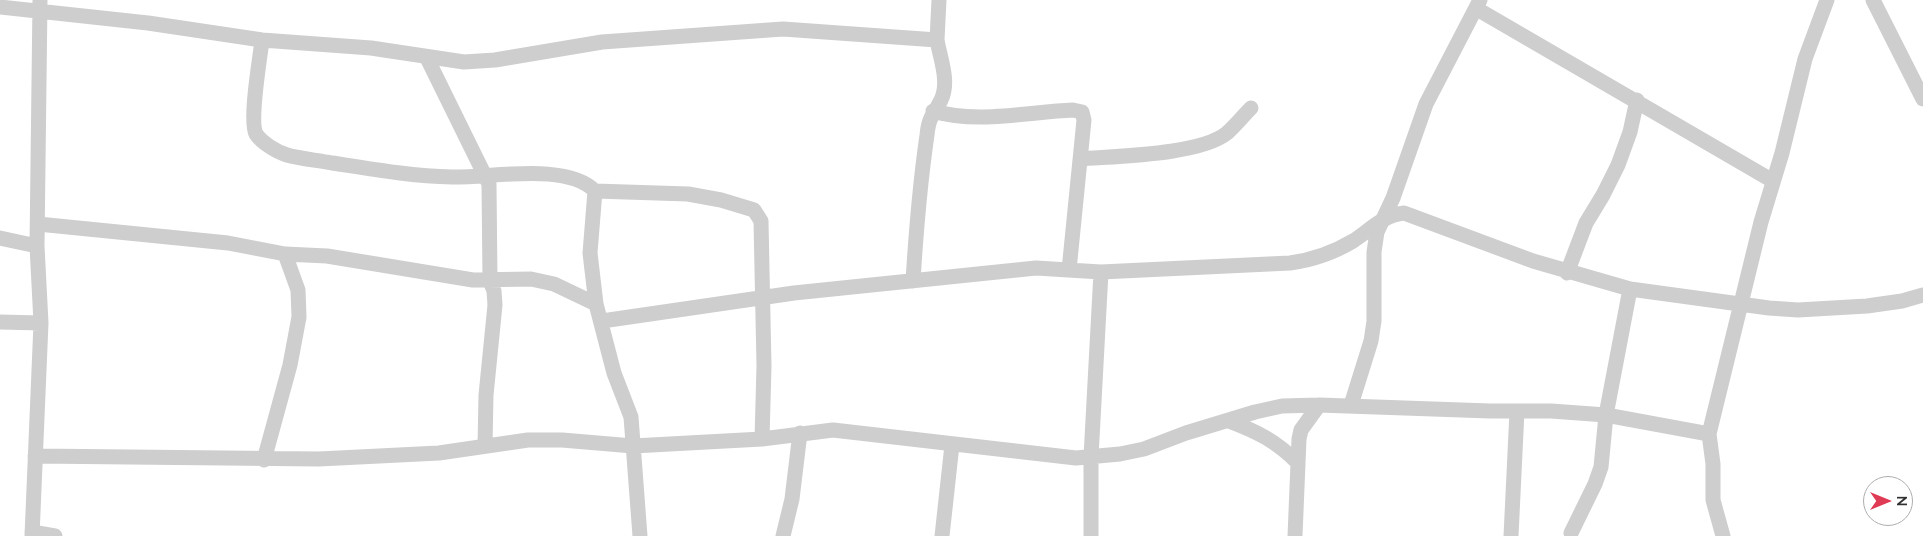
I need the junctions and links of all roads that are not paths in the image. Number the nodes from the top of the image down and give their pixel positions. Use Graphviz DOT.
graph roads {
  1 [pos="938,0"];
  2 [pos="1827,0"];
  3 [pos="1873,0"];
  4 [pos="1478,4"];
  5 [pos="40,6"];
  6 [pos="0,7"];
  7 [pos="262,40"];
  8 [pos="937,40"];
  9 [pos="427,58"];
  10 [pos="1923,99"];
  11 [pos="1637,100"];
  12 [pos="1250,108"];
  13 [pos="933,111"];
  14 [pos="1080,159"];
  15 [pos="487,177"];
  16 [pos="1773,181"];
  17 [pos="595,191"];
  18 [pos="1384,218"];
  19 [pos="38,224"];
  20 [pos="0,238"];
  21 [pos="37,246"];
  22 [pos="285,254"];
  23 [pos="1069,270"];
  24 [pos="1101,272"];
  25 [pos="1568,273"];
  26 [pos="490,281"];
  27 [pos="914,281"];
  28 [pos="1630,290"];
  29 [pos="1923,295"];
  30 [pos="761,299"];
  31 [pos="596,304"];
  32 [pos="1742,305"];
  33 [pos="602,321"];
  34 [pos="0,322"];
  35 [pos="41,323"];
  36 [pos="1319,405"];
  37 [pos="1350,405"];
  38 [pos="1517,411"];
  39 [pos="1606,415"];
  40 [pos="1228,421"];
  41 [pos="800,433"];
  42 [pos="1709,434"];
  43 [pos="762,439"];
  44 [pos="952,445"];
  45 [pos="485,446"];
  46 [pos="633,446"];
  47 [pos="35,456"];
  48 [pos="1091,457"];
  49 [pos="264,460"];
  50 [pos="1298,463"];
  51 [pos="1571,533"];
  52 [pos="32,534"];
  53 [pos="55,536"];
  54 [pos="640,536"];
  55 [pos="783,536"];
  56 [pos="942,536"];
  57 [pos="1090,536"];
  58 [pos="1295,536"];
  59 [pos="1511,536"];
  60 [pos="1723,536"];
  1 -- 8 [label="street"];
  2 -- 16 [label="street"];
  3 -- 10 [label="street"];
  4 -- 11 [label="street"];
  4 -- 18 [label="street"];
  5 -- 6 [label="street"];
  5 -- 7 [label="street"];
  5 -- 19 [label="street"];
  7 -- 9 [label="street"];
  7 -- 15 [label="street"];
  8 -- 9 [label="street"];
  8 -- 13 [label="street"];
  9 -- 15 [label="street"];
  11 -- 16 [label="street"];
  11 -- 25 [label="street"];
  12 -- 14 [label="street"];
  13 -- 14 [label="street"];
  13 -- 27 [label="street"];
  14 -- 23 [label="street"];
  15 -- 17 [label="street"];
  15 -- 26 [label="street"];
  16 -- 32 [label="street"];
  17 -- 30 [label="street"];
  17 -- 31 [label="street"];
  18 -- 24 [label="street"];
  18 -- 25 [label="street"];
  18 -- 37 [label="street"];
  19 -- 21 [label="street"];
  19 -- 22 [label="street"];
  20 -- 21 [label="street"];
  21 -- 35 [label="street"];
  22 -- 26 [label="street"];
  22 -- 49 [label="street"];
  23 -- 24 [label="street"];
  23 -- 27 [label="street"];
  24 -- 48 [label="street"];
  25 -- 28 [label="street"];
  26 -- 31 [label="street"];
  26 -- 45 [label="street"];
  27 -- 30 [label="street"];
  28 -- 32 [label="street"];
  28 -- 39 [label="street"];
  29 -- 32 [label="street"];
  30 -- 33 [label="street"];
  30 -- 43 [label="street"];
  31 -- 33 [label="street"];
  32 -- 42 [label="street"];
  33 -- 46 [label="street"];
  34 -- 35 [label="street"];
  35 -- 47 [label="street"];
  36 -- 37 [label="street"];
  36 -- 40 [label="street"];
  36 -- 50 [label="street"];
  37 -- 38 [label="street"];
  38 -- 39 [label="street"];
  38 -- 59 [label="street"];
  39 -- 42 [label="street"];
  39 -- 51 [label="street"];
  40 -- 48 [label="street"];
  40 -- 50 [label="street"];
  41 -- 43 [label="street"];
  41 -- 44 [label="street"];
  41 -- 55 [label="street"];
  42 -- 60 [label="street"];
  43 -- 46 [label="street"];
  44 -- 48 [label="street"];
  44 -- 56 [label="street"];
  45 -- 46 [label="street"];
  45 -- 49 [label="street"];
  46 -- 54 [label="street"];
  47 -- 49 [label="street"];
  47 -- 52 [label="street"];
  48 -- 57 [label="street"];
  50 -- 58 [label="street"];
  52 -- 53 [label="street"];
}
